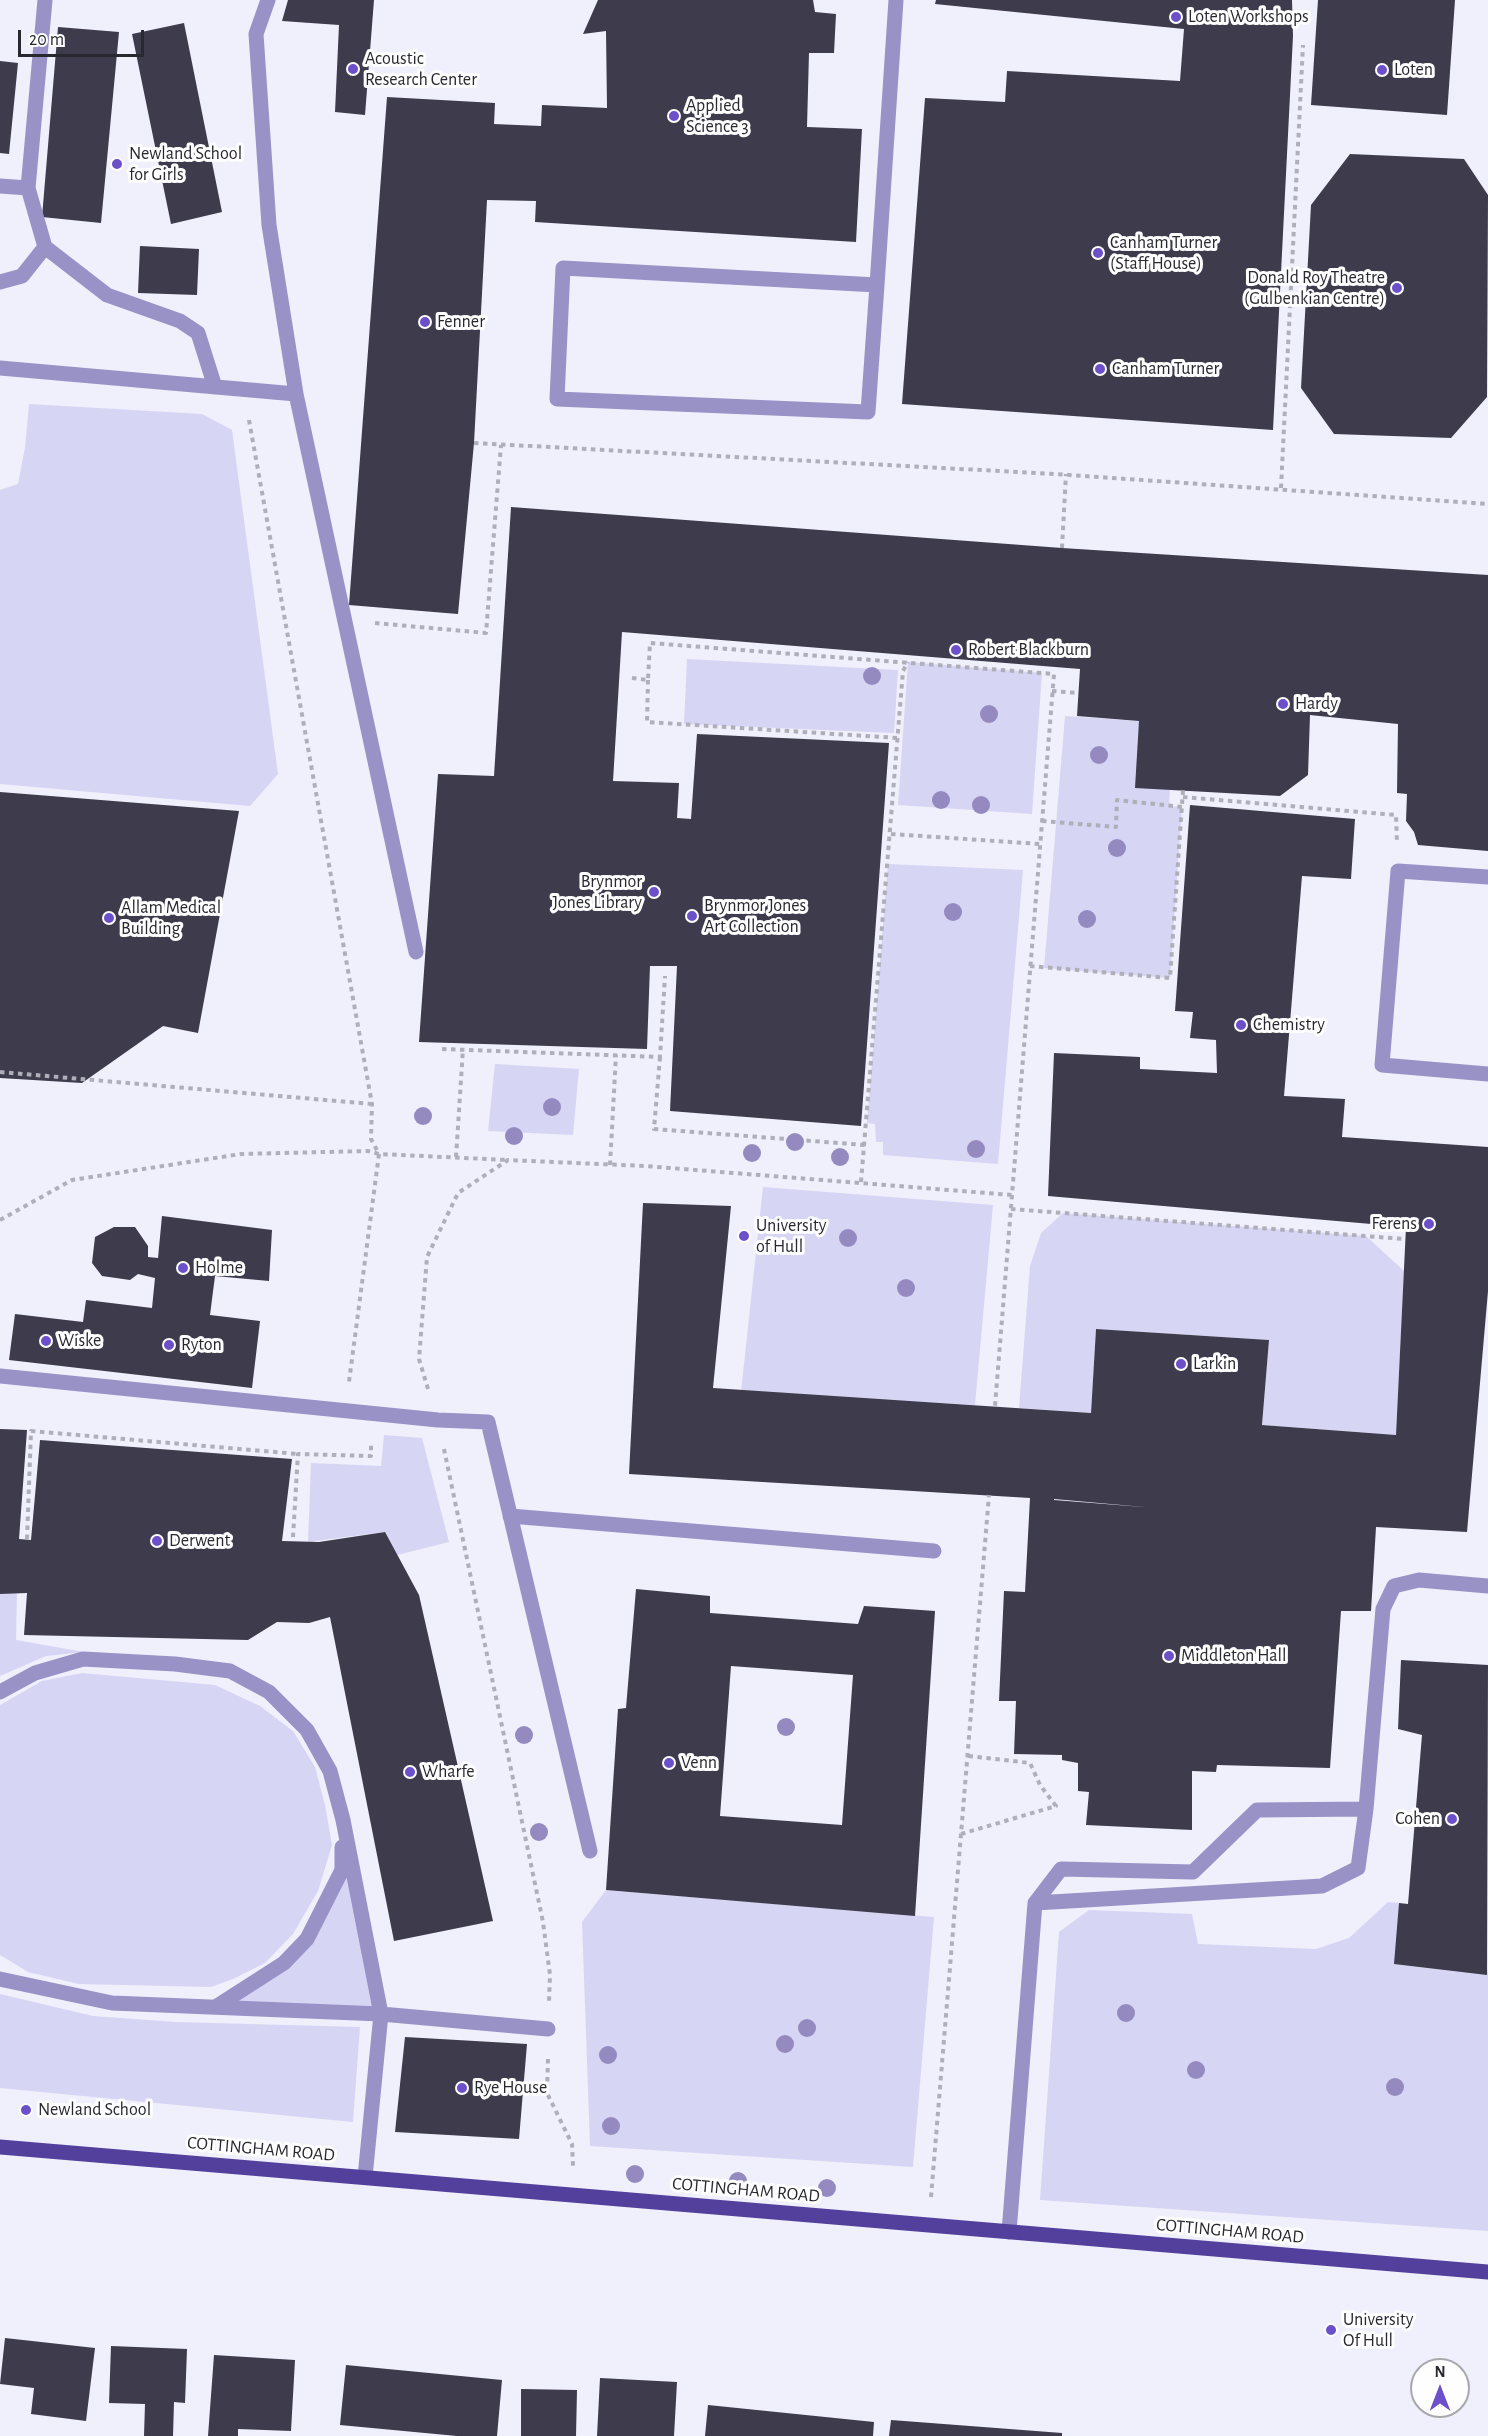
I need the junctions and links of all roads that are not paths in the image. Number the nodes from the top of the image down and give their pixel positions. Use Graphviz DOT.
graph roads {
  1 [pos="45,0"];
  2 [pos="268,0"];
  3 [pos="896,0"];
  4 [pos="0,186"];
  5 [pos="28,189"];
  6 [pos="45,247"];
  7 [pos="0,282"];
  8 [pos="877,285"];
  9 [pos="0,369"];
  10 [pos="215,387"];
  11 [pos="296,394"];
  12 [pos="1488,877"];
  13 [pos="416,952"];
  14 [pos="1488,1074"];
  15 [pos="0,1376"];
  16 [pos="510,1516"];
  17 [pos="934,1551"];
  18 [pos="1488,1586"];
  19 [pos="0,1692"];
  20 [pos="1366,1809"];
  21 [pos="343,1820"];
  22 [pos="590,1851"];
  23 [pos="1035,1904"];
  24 [pos="1,1979"];
  25 [pos="218,2006"];
  26 [pos="381,2014"];
  27 [pos="548,2029"];
  28 [pos="0,2147"];
  29 [pos="366,2177"];
  30 [pos="1010,2232"];
  31 [pos="1488,2272"];
  1 -- 5 [label="lane"];
  2 -- 11 [label="lane"];
  3 -- 8 [label="lane"];
  4 -- 5 [label="lane"];
  5 -- 6 [label="lane"];
  6 -- 7 [label="lane"];
  6 -- 10 [label="lane"];
  8 -- 8 [label="lane"];
  9 -- 10 [label="lane"];
  10 -- 11 [label="lane"];
  11 -- 13 [label="lane"];
  12 -- 14 [label="lane"];
  15 -- 16 [label="lane"];
  16 -- 17 [label="lane"];
  16 -- 22 [label="lane"];
  18 -- 20 [label="lane"];
  19 -- 21 [label="lane"];
  20 -- 23 [label="lane"];
  20 -- 23 [label="lane"];
  21 -- 25 [label="lane"];
  21 -- 26 [label="lane"];
  23 -- 30 [label="lane"];
  24 -- 25 [label="lane"];
  25 -- 26 [label="lane"];
  26 -- 27 [label="lane"];
  26 -- 29 [label="lane"];
  28 -- 29 [label="main road, COTTINGHAM ROAD"];
  29 -- 30 [label="main road, COTTINGHAM ROAD"];
  30 -- 31 [label="main road, COTTINGHAM ROAD"];
}
